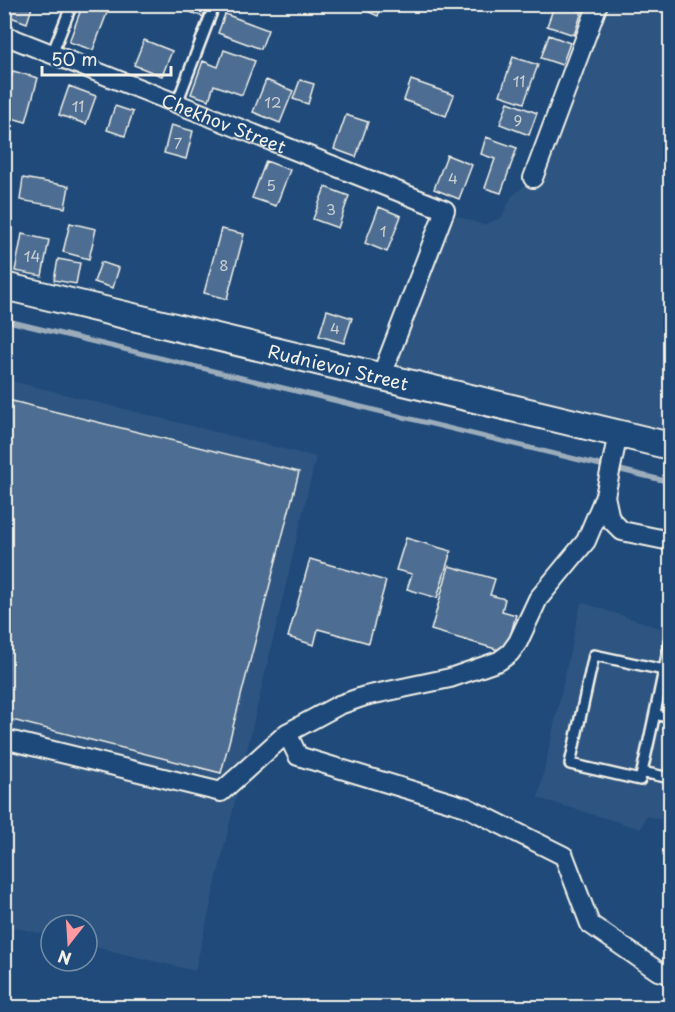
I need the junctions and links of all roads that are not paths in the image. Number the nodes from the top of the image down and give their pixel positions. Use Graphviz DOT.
graph roads {
  1 [pos="72,4"];
  2 [pos="215,4"];
  3 [pos="598,4"];
  4 [pos="4,35"];
  5 [pos="52,54"];
  6 [pos="177,103"];
  7 [pos="533,177"];
  8 [pos="4,286"];
  9 [pos="381,376"];
  10 [pos="618,434"];
  11 [pos="670,446"];
  12 [pos="605,496"];
  13 [pos="670,540"];
  14 [pos="670,641"];
  15 [pos="666,673"];
  16 [pos="655,714"];
  17 [pos="670,718"];
  18 [pos="287,734"];
  19 [pos="4,739"];
  20 [pos="642,772"];
  21 [pos="670,778"];
  22 [pos="670,974"];
  1 -- 5 [label="lane"];
  2 -- 6 [label="lane"];
  3 -- 7 [label="street"];
  4 -- 5 [label="street, Chekhov Street"];
  5 -- 6 [label="street, Chekhov Street"];
  6 -- 9 [label="street, Chekhov Street"];
  8 -- 9 [label="street, Rudnievoi Street"];
  9 -- 10 [label="street, Rudnievoi Street"];
  10 -- 11 [label="street, Rudnievoi Street"];
  10 -- 12 [label="street"];
  12 -- 13 [label="street"];
  12 -- 18 [label="street"];
  14 -- 15 [label="lane"];
  15 -- 16 [label="lane"];
  15 -- 20 [label="lane"];
  16 -- 17 [label="lane"];
  16 -- 20 [label="lane"];
  18 -- 19 [label="street"];
  18 -- 22 [label="street"];
  20 -- 21 [label="lane"];
}
